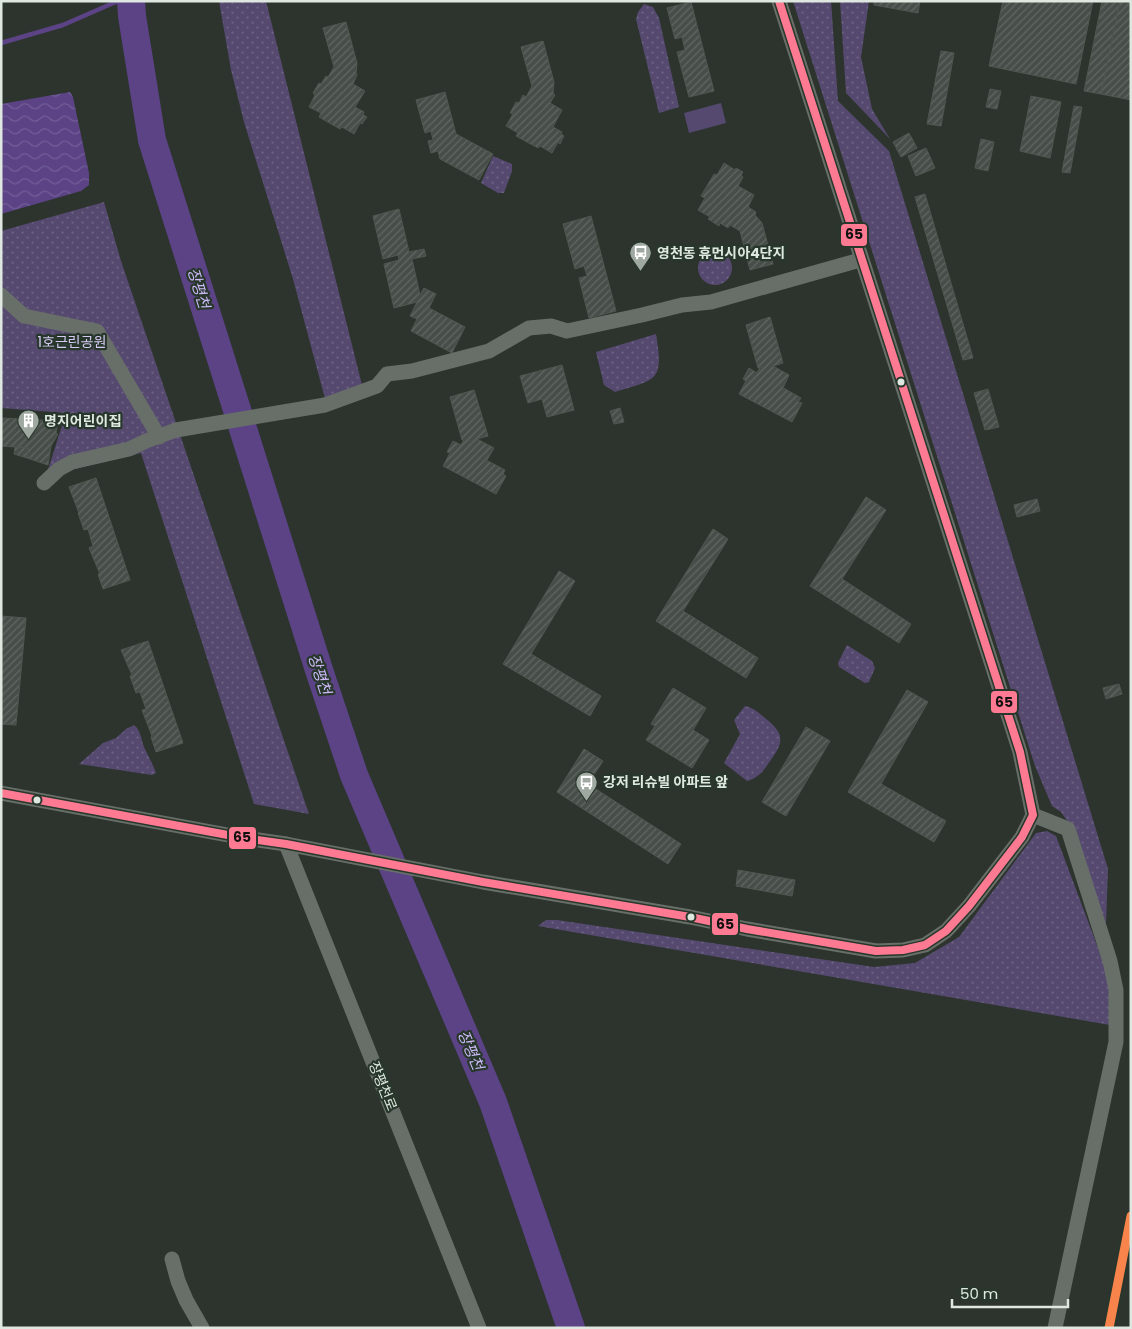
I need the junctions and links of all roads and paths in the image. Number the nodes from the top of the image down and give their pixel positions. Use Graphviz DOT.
graph roads {
  1 [pos="779,1"];
  2 [pos="860,260"];
  3 [pos="1,295"];
  4 [pos="159,437"];
  5 [pos="44,483"];
  6 [pos="1,793"];
  7 [pos="1033,815"];
  8 [pos="286,844"];
  9 [pos="172,1259"];
  10 [pos="202,1328"];
  11 [pos="479,1328"];
  12 [pos="1055,1328"];
  1 -- 2 [label="street"];
  2 -- 4 [label="street"];
  2 -- 7 [label="street"];
  3 -- 4 [label="street"];
  4 -- 5 [label="street"];
  6 -- 8 [label="street"];
  7 -- 8 [label="street"];
  7 -- 12 [label="street"];
  8 -- 11 [label="street, 장평천로"];
  9 -- 10 [label="street"];
}
